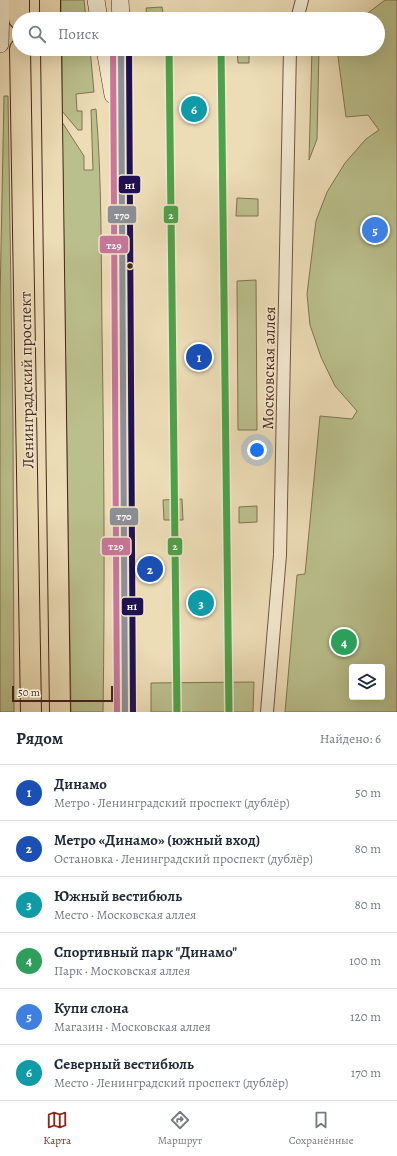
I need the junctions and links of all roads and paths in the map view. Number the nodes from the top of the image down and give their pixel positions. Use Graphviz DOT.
graph roads {
  1 [pos="2,0"];
  2 [pos="19,0"];
  3 [pos="50,0"];
  4 [pos="96,0"];
  5 [pos="120,0"];
  6 [pos="302,0"];
  7 [pos="19,12"];
  8 [pos="50,12"];
  9 [pos="98,12"];
  10 [pos="121,12"];
  11 [pos="299,12"];
  12 [pos="0,44"];
  13 [pos="20,56"];
  14 [pos="51,56"];
  15 [pos="106,56"];
  16 [pos="121,56"];
  17 [pos="290,56"];
  18 [pos="121,134"];
  19 [pos="32,712"];
  20 [pos="60,712"];
  21 [pos="125,712"];
  22 [pos="267,712"];
  1 -- 12 [label="main road"];
  2 -- 7 [label="main road"];
  3 -- 8 [label="main road"];
  4 -- 9 [label="main road"];
  5 -- 10 [label="main road"];
  6 -- 11 [label="street"];
  13 -- 19 [label="main road, Ленинградский проспект"];
  14 -- 20 [label="main road, Ленинградский проспект"];
  15 -- 18 [label="main road"];
  16 -- 18 [label="main road"];
  17 -- 22 [label="street, Московская аллея"];
  18 -- 21 [label="main road"];
}
